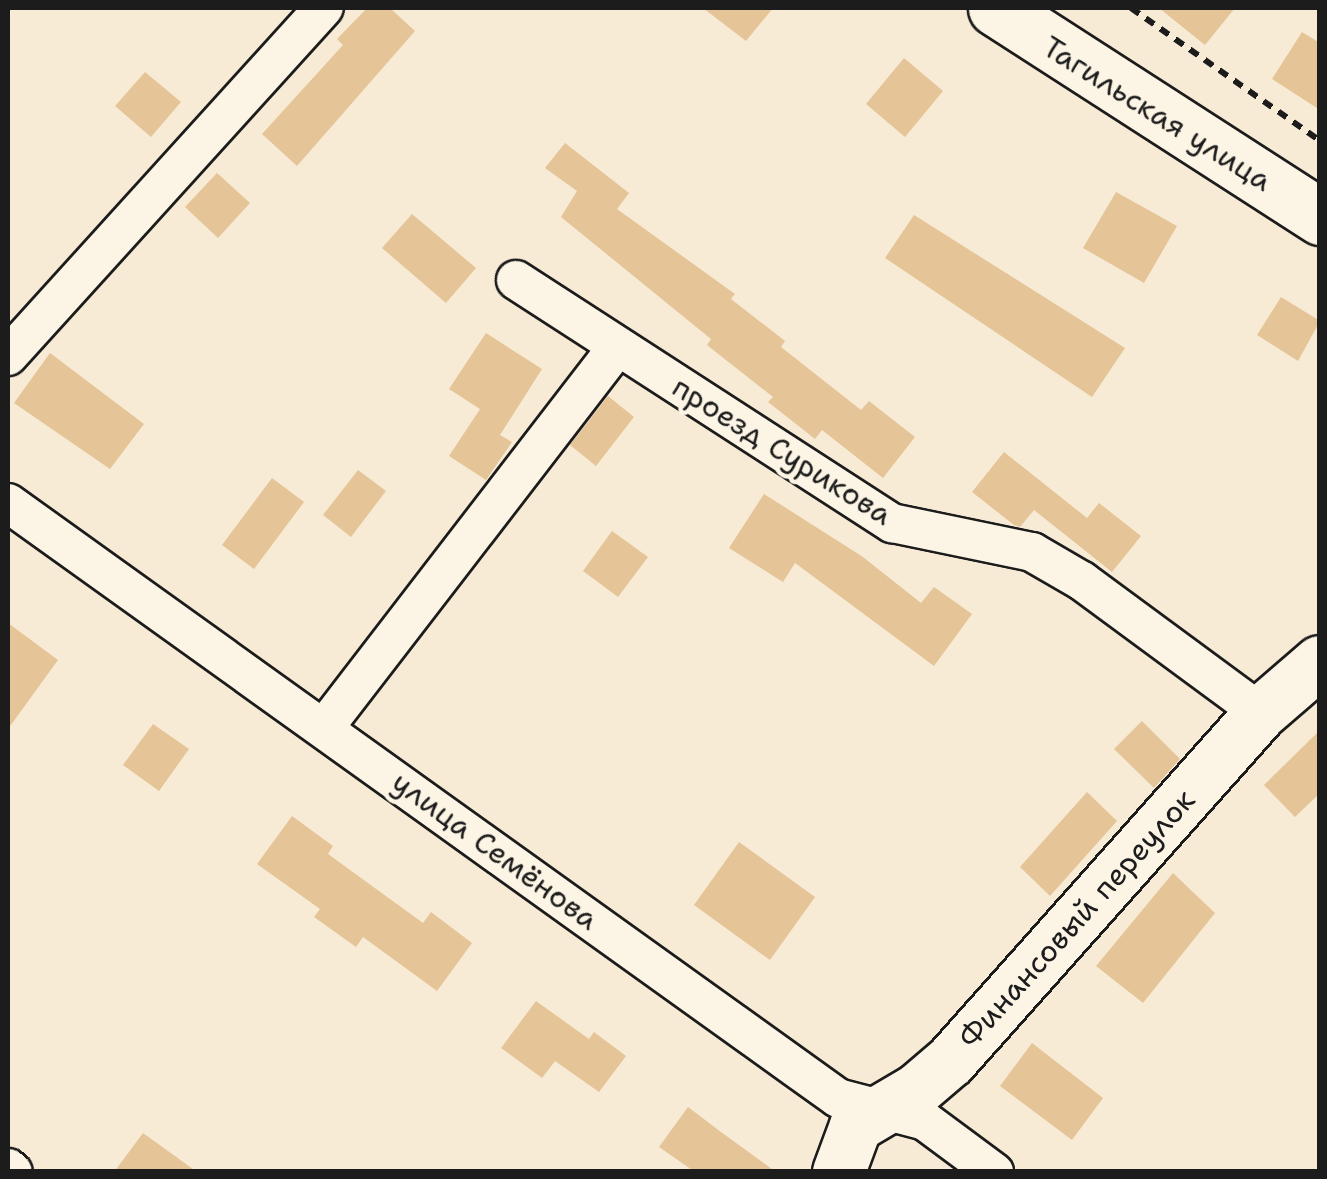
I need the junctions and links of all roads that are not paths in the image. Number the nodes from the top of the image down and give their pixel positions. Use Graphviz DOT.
graph roads {
  1 [pos="324,8"];
  2 [pos="996,8"];
  3 [pos="1320,217"];
  4 [pos="516,280"];
  5 [pos="617,348"];
  6 [pos="8,356"];
  7 [pos="8,503"];
  8 [pos="1317,670"];
  9 [pos="1262,713"];
  10 [pos="324,728"];
  11 [pos="887,1108"];
  12 [pos="839,1172"];
  13 [pos="994,1172"];
  1 -- 6 [label="street"];
  2 -- 3 [label="main road, Тагильская улица"];
  4 -- 5 [label="street, проезд Сурикова"];
  5 -- 9 [label="street, проезд Сурикова"];
  5 -- 10 [label="street"];
  7 -- 10 [label="street, улица Семёнова"];
  8 -- 9 [label="street, Финансовый переулок"];
  9 -- 11 [label="street, Финансовый переулок"];
  10 -- 11 [label="street, улица Семёнова"];
  11 -- 12 [label="street, Финансовый переулок"];
  11 -- 13 [label="street, улица Семёнова"];
}
